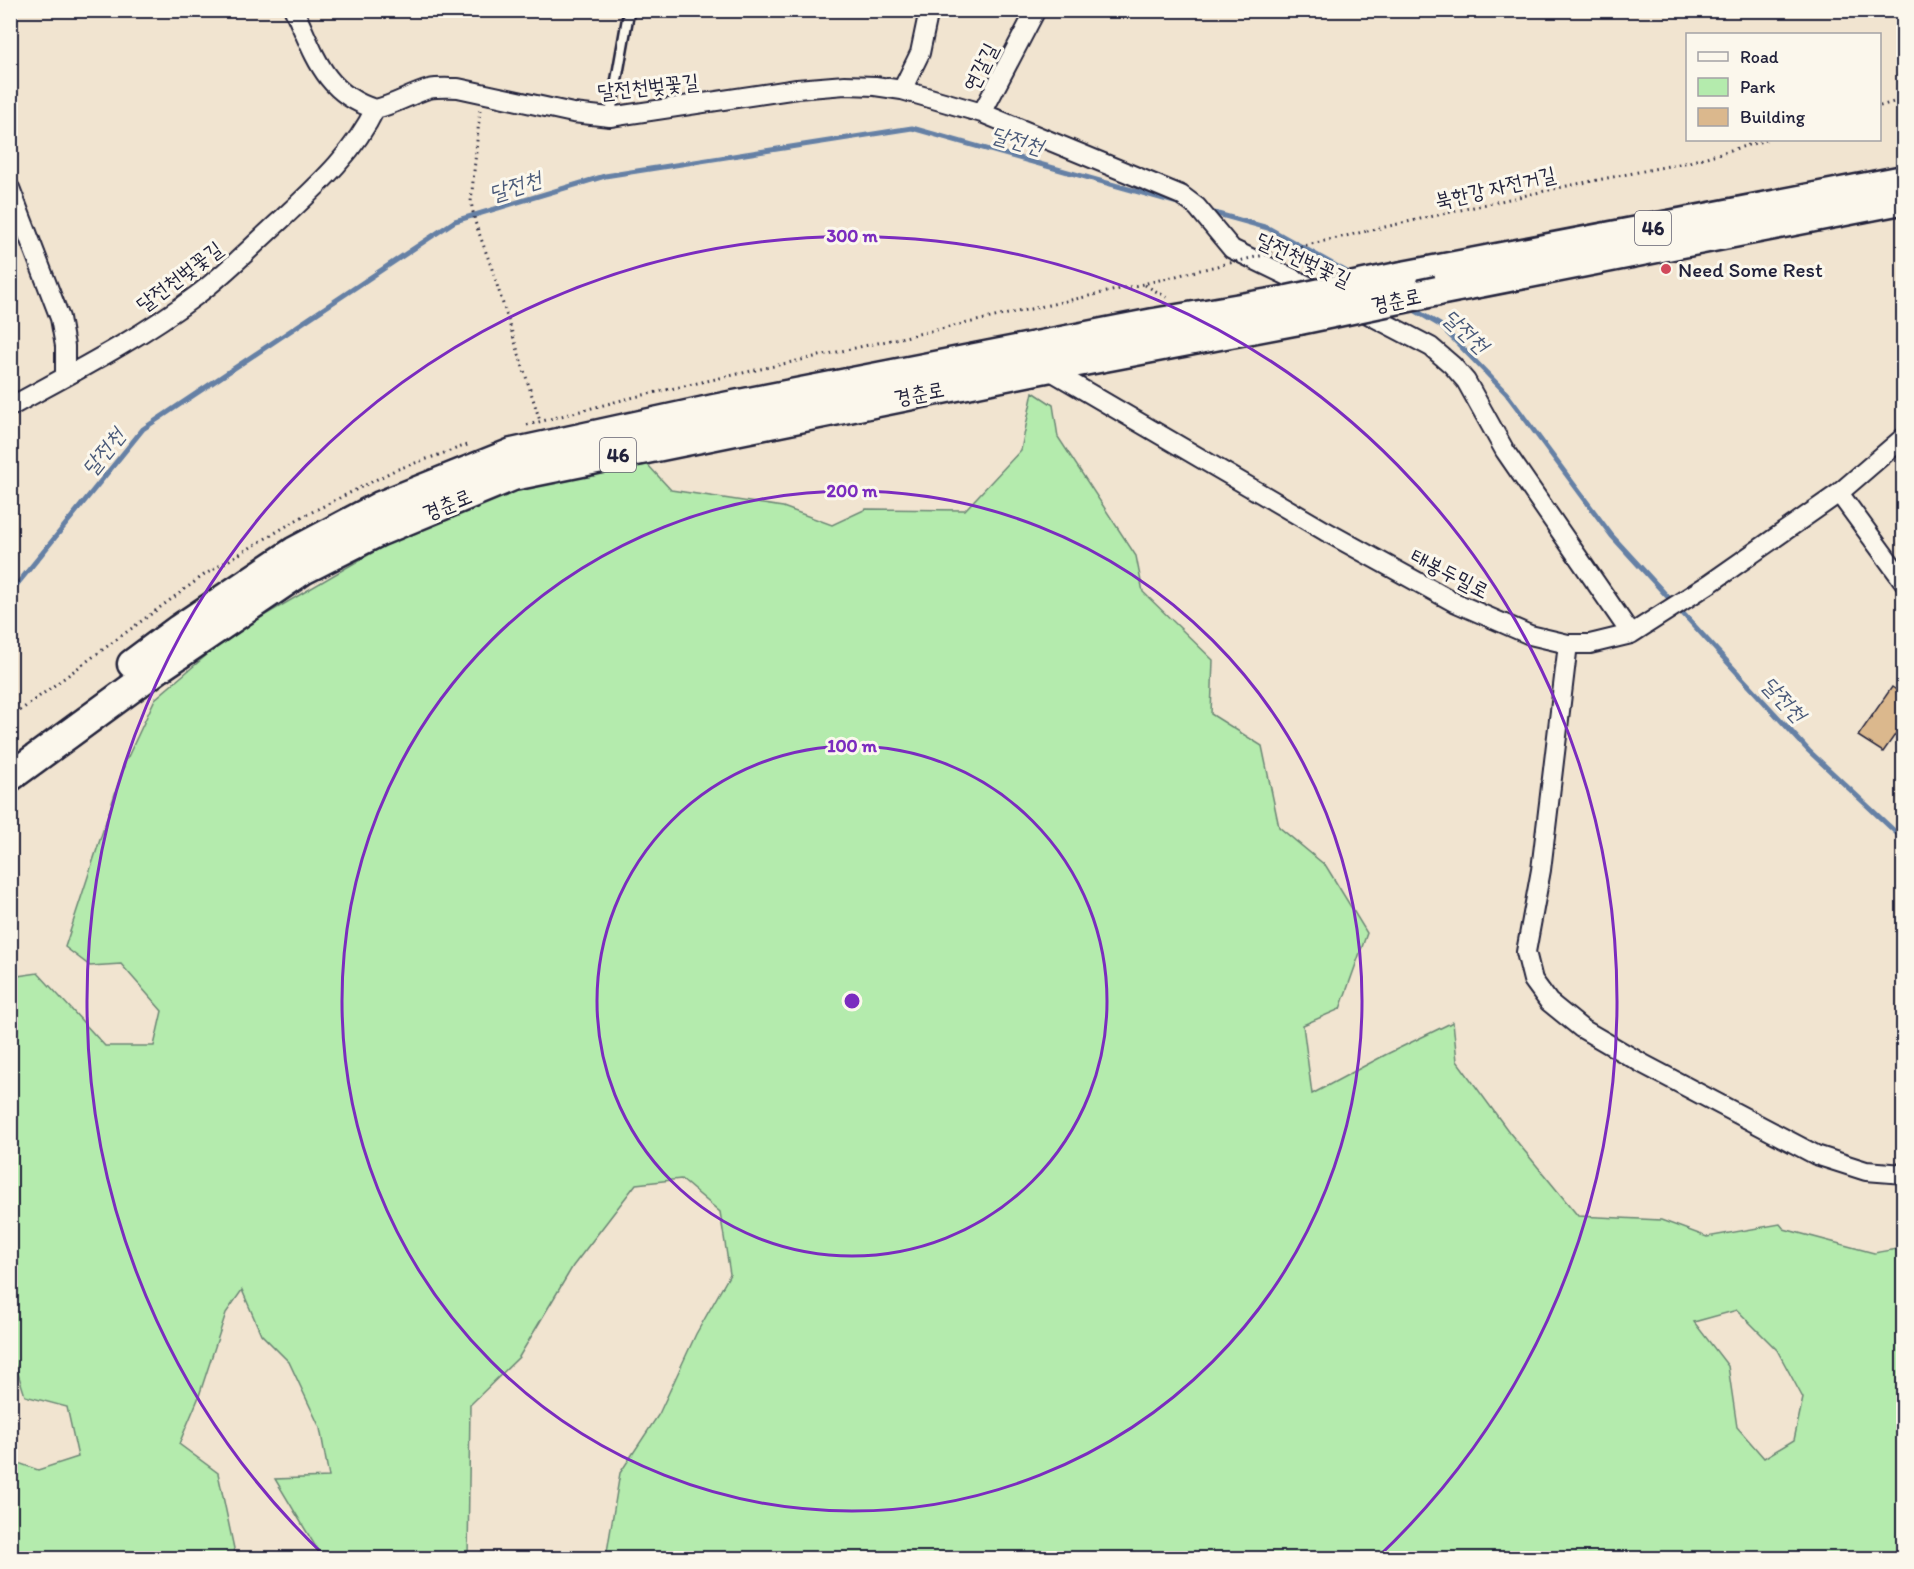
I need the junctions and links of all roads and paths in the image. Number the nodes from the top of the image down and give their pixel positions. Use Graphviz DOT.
graph roads {
  1 [pos="294,10"];
  2 [pos="629,10"];
  3 [pos="929,10"];
  4 [pos="1036,10"];
  5 [pos="902,90"];
  6 [pos="483,92"];
  7 [pos="1904,99"];
  8 [pos="1881,106"];
  9 [pos="375,109"];
  10 [pos="982,113"];
  11 [pos="610,117"];
  12 [pos="1762,141"];
  13 [pos="1904,180"];
  14 [pos="10,188"];
  15 [pos="1904,199"];
  16 [pos="1231,256"];
  17 [pos="1294,310"];
  18 [pos="1046,368"];
  19 [pos="65,377"];
  20 [pos="10,407"];
  21 [pos="540,421"];
  22 [pos="1904,437"];
  23 [pos="1839,493"];
  24 [pos="1904,582"];
  25 [pos="1631,634"];
  26 [pos="1568,644"];
  27 [pos="10,753"];
  28 [pos="10,777"];
  29 [pos="1904,1174"];
  1 -- 9 [label="street"];
  2 -- 11 [label="lane"];
  3 -- 5 [label="street"];
  4 -- 10 [label="street, 연갈길"];
  5 -- 10 [label="street, 달전천벚꽃길"];
  5 -- 11 [label="street, 달전천벚꽃길"];
  6 -- 9 [label="street, 달전천벚꽃길"];
  6 -- 11 [label="street, 달전천벚꽃길"];
  6 -- 21 [label="path"];
  7 -- 8 [label="path"];
  9 -- 19 [label="street, 달전천벚꽃길"];
  10 -- 16 [label="street, 달전천벚꽃길"];
  12 -- 16 [label="path, 북한강 자전거길, bridge"];
  13 -- 17 [label="main road, 경춘로 / 46, bridge"];
  14 -- 19 [label="street"];
  15 -- 17 [label="main road, 경춘로 / 46, bridge"];
  16 -- 25 [label="street, 달전천벚꽃길"];
  17 -- 18 [label="main road, 경춘로 / 46"];
  17 -- 27 [label="main road, 경춘로 / 46"];
  18 -- 26 [label="street, 태봉두밀로"];
  18 -- 28 [label="main road, 경춘로 / 46"];
  19 -- 20 [label="street, 달전천벚꽃길"];
  22 -- 23 [label="street, 태봉두밀로"];
  23 -- 24 [label="street"];
  23 -- 25 [label="street, 태봉두밀로"];
  25 -- 26 [label="street, 태봉두밀로"];
  26 -- 29 [label="street"];
}
